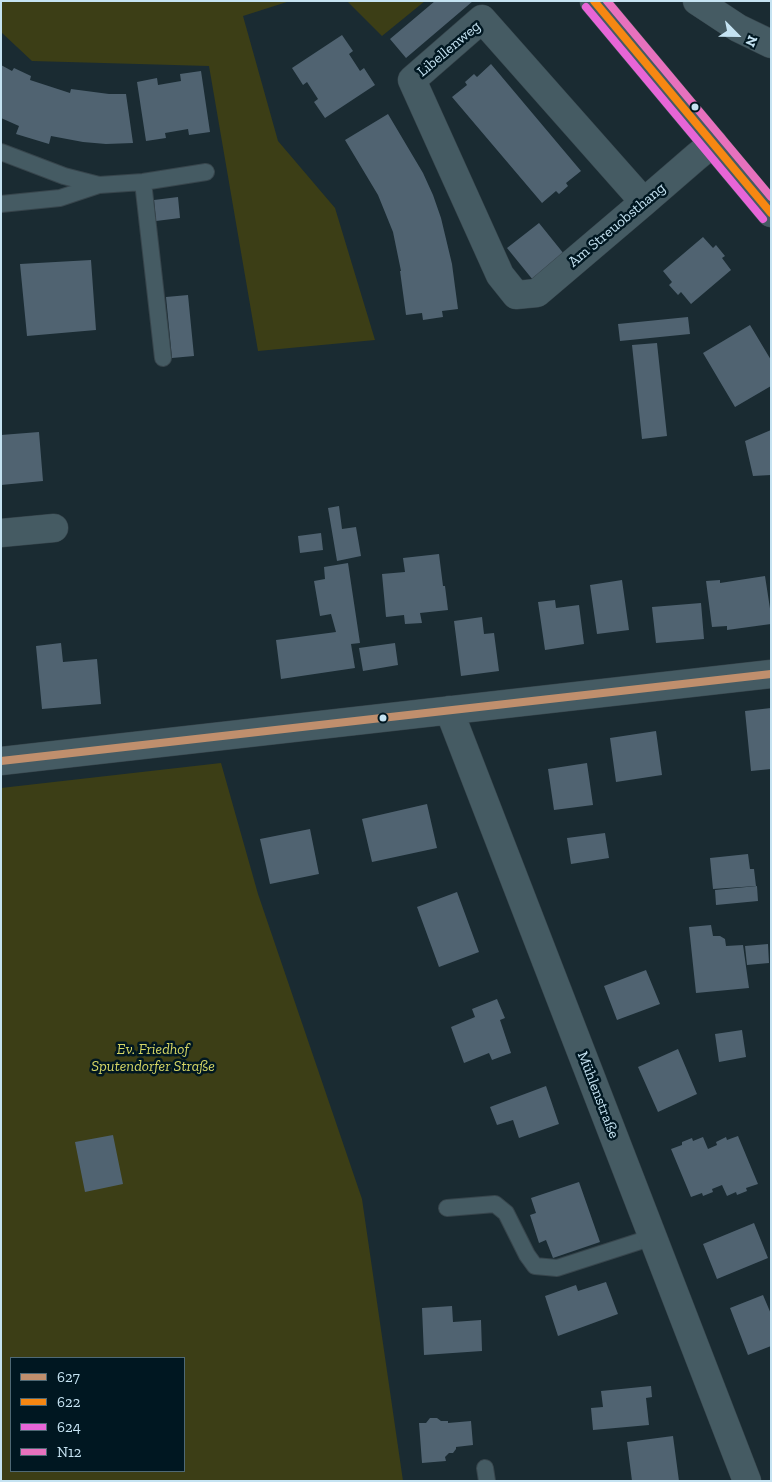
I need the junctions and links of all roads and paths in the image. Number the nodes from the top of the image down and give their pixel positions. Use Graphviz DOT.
graph roads {
  1 [pos="594,1"];
  2 [pos="697,1"];
  3 [pos="771,44"];
  4 [pos="713,143"];
  5 [pos="1,152"];
  6 [pos="206,172"];
  7 [pos="143,182"];
  8 [pos="100,185"];
  9 [pos="644,202"];
  10 [pos="1,204"];
  11 [pos="771,213"];
  12 [pos="516,295"];
  13 [pos="163,358"];
  14 [pos="54,528"];
  15 [pos="1,533"];
  16 [pos="771,674"];
  17 [pos="449,710"];
  18 [pos="1,761"];
  19 [pos="447,1208"];
  20 [pos="653,1237"];
  21 [pos="747,1481"];
  1 -- 4 [label="street"];
  2 -- 3 [label="street"];
  4 -- 9 [label="street, Am Streuobsthang"];
  4 -- 11 [label="street"];
  5 -- 8 [label="lane"];
  6 -- 7 [label="lane"];
  7 -- 8 [label="lane"];
  7 -- 13 [label="lane"];
  8 -- 10 [label="lane"];
  9 -- 12 [label="street, Am Streuobsthang"];
  9 -- 12 [label="street, Libellenweg"];
  14 -- 15 [label="street"];
  16 -- 17 [label="street"];
  17 -- 18 [label="street"];
  17 -- 20 [label="street, Mühlenstraße"];
  19 -- 20 [label="lane"];
  20 -- 21 [label="street, Mühlenstraße"];
}
